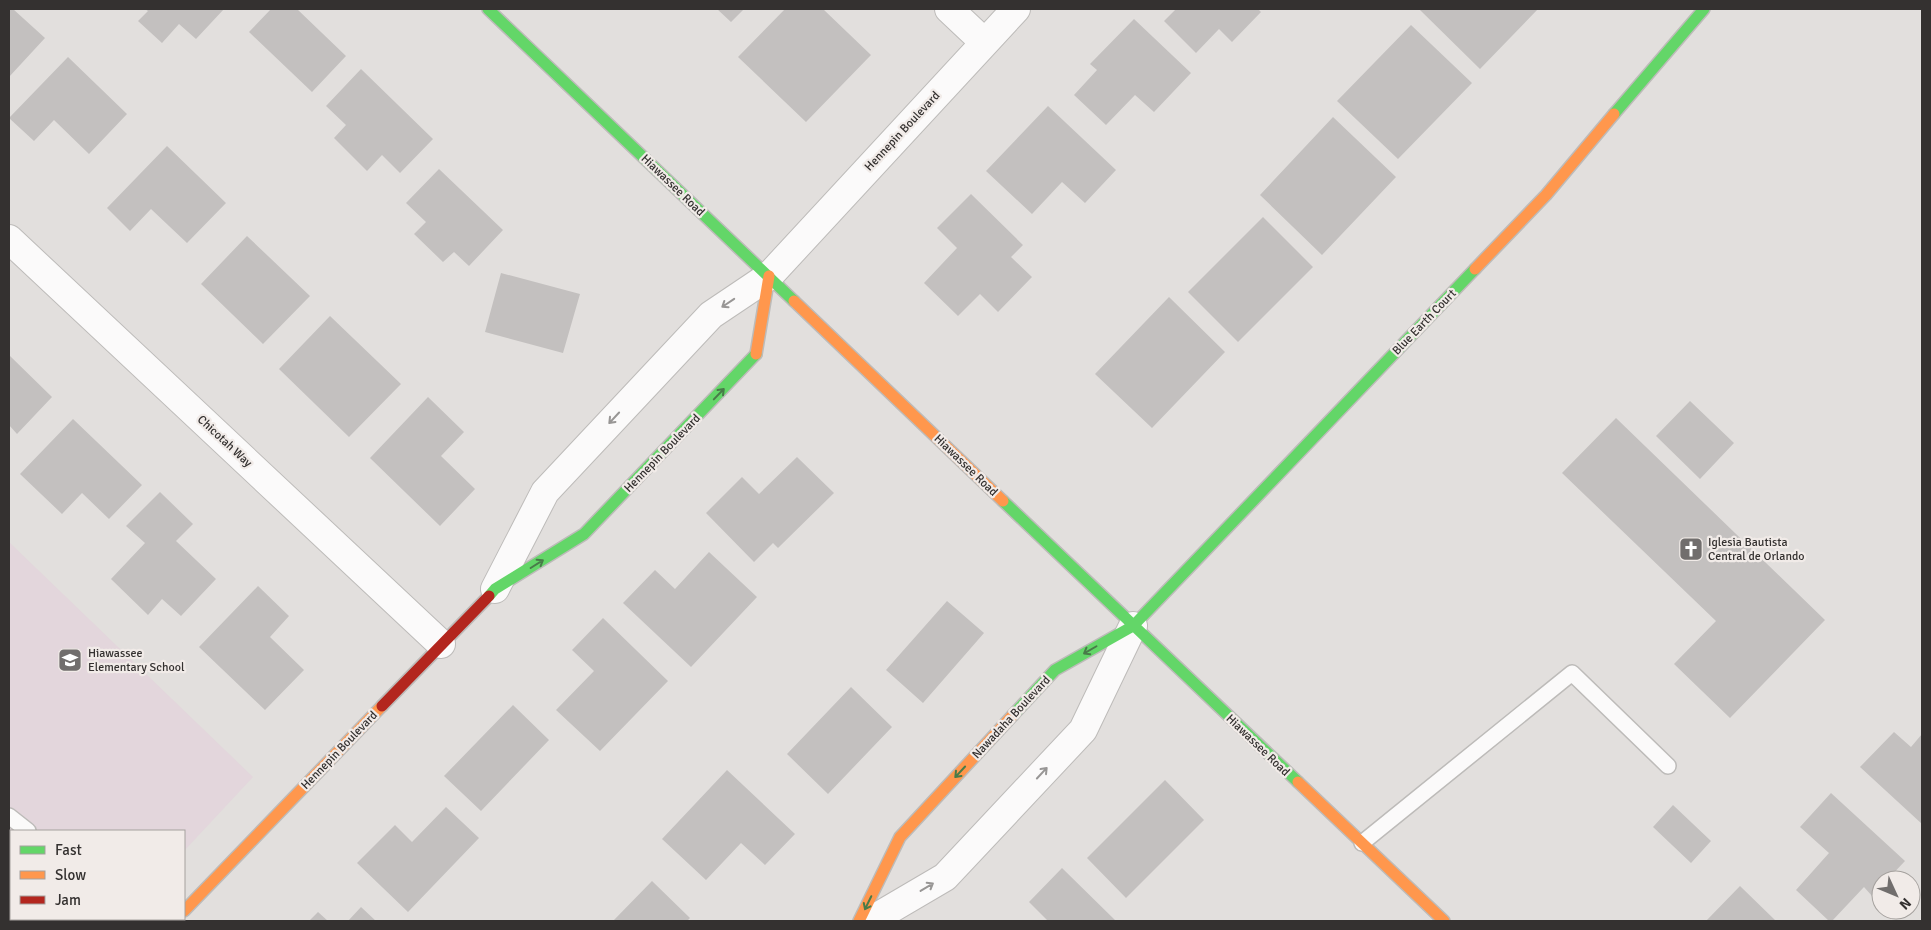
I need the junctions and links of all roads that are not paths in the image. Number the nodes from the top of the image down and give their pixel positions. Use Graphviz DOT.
graph roads {
  1 [pos="488,9"];
  2 [pos="949,9"];
  3 [pos="1016,9"];
  4 [pos="1704,9"];
  5 [pos="984,42"];
  6 [pos="9,238"];
  7 [pos="769,276"];
  8 [pos="496,590"];
  9 [pos="1133,626"];
  10 [pos="441,644"];
  11 [pos="1668,766"];
  12 [pos="9,816"];
  13 [pos="27,830"];
  14 [pos="1362,844"];
  15 [pos="185,910"];
  16 [pos="859,921"];
  17 [pos="870,921"];
  18 [pos="1444,921"];
  1 -- 7 [label="street, Hiawassee Road"];
  2 -- 5 [label="street"];
  3 -- 5 [label="street, Hennepin Boulevard"];
  4 -- 9 [label="street, Blue Earth Court"];
  5 -- 7 [label="street, Hennepin Boulevard"];
  6 -- 10 [label="street, Chicotah Way"];
  7 -- 8 [label="street, Hennepin Boulevard, one-way"];
  8 -- 7 [label="street, Hennepin Boulevard, one-way"];
  7 -- 9 [label="street, Hiawassee Road"];
  8 -- 10 [label="street, Hennepin Boulevard"];
  9 -- 14 [label="street, Hiawassee Road"];
  9 -- 16 [label="street, Nawadaha Boulevard, one-way"];
  17 -- 9 [label="street, one-way"];
  10 -- 15 [label="street, Hennepin Boulevard"];
  11 -- 14 [label="lane"];
  12 -- 13 [label="lane"];
  14 -- 18 [label="street, Hiawassee Road"];
}
